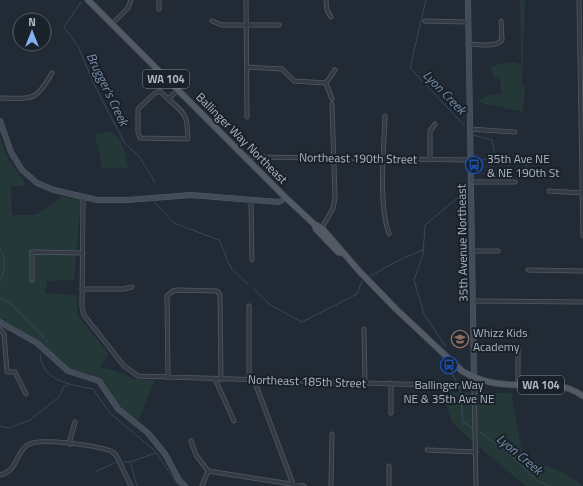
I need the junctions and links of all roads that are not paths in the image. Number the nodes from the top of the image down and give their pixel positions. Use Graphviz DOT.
graph roads {
  1 [pos="88,0"];
  2 [pos="130,0"];
  3 [pos="159,0"];
  4 [pos="246,0"];
  5 [pos="326,0"];
  6 [pos="468,0"];
  7 [pos="579,0"];
  8 [pos="159,9"];
  9 [pos="331,17"];
  10 [pos="212,21"];
  11 [pos="425,21"];
  12 [pos="501,21"];
  13 [pos="468,22"];
  14 [pos="112,24"];
  15 [pos="246,25"];
  16 [pos="279,26"];
  17 [pos="468,44"];
  18 [pos="247,66"];
  19 [pos="335,70"];
  20 [pos="52,73"];
  21 [pos="582,81"];
  22 [pos="326,83"];
  23 [pos="178,90"];
  24 [pos="0,98"];
  25 [pos="168,99"];
  26 [pos="384,116"];
  27 [pos="247,117"];
  28 [pos="0,121"];
  29 [pos="435,124"];
  30 [pos="470,130"];
  31 [pos="515,132"];
  32 [pos="245,157"];
  33 [pos="333,158"];
  34 [pos="384,159"];
  35 [pos="430,160"];
  36 [pos="471,160"];
  37 [pos="471,182"];
  38 [pos="515,182"];
  39 [pos="549,191"];
  40 [pos="583,193"];
  41 [pos="83,197"];
  42 [pos="286,198"];
  43 [pos="251,200"];
  44 [pos="314,224"];
  45 [pos="322,228"];
  46 [pos="389,234"];
  47 [pos="583,236"];
  48 [pos="498,251"];
  49 [pos="471,252"];
  50 [pos="83,253"];
  51 [pos="342,253"];
  52 [pos="252,260"];
  53 [pos="528,270"];
  54 [pos="583,271"];
  55 [pos="32,280"];
  56 [pos="132,287"];
  57 [pos="82,289"];
  58 [pos="472,302"];
  59 [pos="583,302"];
  60 [pos="249,306"];
  61 [pos="0,322"];
  62 [pos="0,329"];
  63 [pos="364,329"];
  64 [pos="518,349"];
  65 [pos="168,378"];
  66 [pos="215,378"];
  67 [pos="474,378"];
  68 [pos="221,379"];
  69 [pos="249,380"];
  70 [pos="254,380"];
  71 [pos="365,383"];
  72 [pos="391,383"];
  73 [pos="518,384"];
  74 [pos="463,385"];
  75 [pos="475,393"];
  76 [pos="26,394"];
  77 [pos="583,396"];
  78 [pos="391,413"];
  79 [pos="234,421"];
  80 [pos="74,422"];
  81 [pos="332,434"];
  82 [pos="191,441"];
  83 [pos="69,444"];
  84 [pos="427,450"];
  85 [pos="476,452"];
  86 [pos="389,466"];
  87 [pos="208,471"];
  88 [pos="0,476"];
  89 [pos="293,484"];
  90 [pos="132,486"];
  91 [pos="185,486"];
  92 [pos="202,486"];
  93 [pos="304,486"];
  94 [pos="331,486"];
  95 [pos="389,486"];
  96 [pos="476,486"];
  1 -- 14 [label="main road, Ballinger Way Northeast / WA 104"];
  2 -- 14 [label="street"];
  3 -- 8 [label="street"];
  4 -- 15 [label="street"];
  5 -- 9 [label="street"];
  6 -- 13 [label="street, 35th Avenue Northeast"];
  7 -- 21 [label="street"];
  10 -- 15 [label="street"];
  11 -- 13 [label="street"];
  12 -- 17 [label="street"];
  13 -- 17 [label="street, 35th Avenue Northeast"];
  14 -- 23 [label="main road, Ballinger Way Northeast / WA 104"];
  15 -- 16 [label="street"];
  15 -- 18 [label="street"];
  17 -- 30 [label="street, 35th Avenue Northeast"];
  18 -- 22 [label="street"];
  18 -- 27 [label="street"];
  19 -- 22 [label="street"];
  20 -- 24 [label="street"];
  21 -- 40 [label="street"];
  22 -- 33 [label="street"];
  23 -- 25 [label="street"];
  23 -- 32 [label="main road, Ballinger Way Northeast / WA 104"];
  25 -- 25 [label="street"];
  26 -- 34 [label="street"];
  28 -- 41 [label="street"];
  29 -- 35 [label="street"];
  30 -- 31 [label="street"];
  30 -- 36 [label="street, 35th Avenue Northeast"];
  32 -- 33 [label="street, Northeast 190th Street"];
  32 -- 42 [label="main road, Ballinger Way Northeast / WA 104"];
  33 -- 34 [label="street, Northeast 190th Street"];
  33 -- 45 [label="street"];
  34 -- 35 [label="street, Northeast 190th Street"];
  34 -- 46 [label="street"];
  35 -- 36 [label="street, Northeast 190th Street"];
  36 -- 37 [label="street, 35th Avenue Northeast"];
  37 -- 38 [label="street"];
  37 -- 49 [label="street, 35th Avenue Northeast"];
  39 -- 40 [label="street"];
  40 -- 47 [label="street"];
  41 -- 43 [label="street"];
  41 -- 50 [label="street"];
  42 -- 43 [label="street"];
  42 -- 44 [label="main road, Ballinger Way Northeast / WA 104"];
  43 -- 52 [label="street"];
  44 -- 45 [label="main road, WA 104"];
  44 -- 51 [label="main road, WA 104"];
  45 -- 51 [label="main road, WA 104"];
  48 -- 49 [label="street"];
  49 -- 58 [label="street, 35th Avenue Northeast"];
  50 -- 55 [label="street"];
  50 -- 57 [label="street"];
  51 -- 67 [label="main road, WA 104"];
  53 -- 54 [label="street"];
  56 -- 57 [label="street"];
  57 -- 65 [label="street, Northeast 185th Street"];
  58 -- 59 [label="street"];
  58 -- 67 [label="street, 35th Avenue Northeast"];
  60 -- 69 [label="street"];
  61 -- 91 [label="street"];
  62 -- 76 [label="street"];
  63 -- 71 [label="street"];
  64 -- 73 [label="street"];
  65 -- 66 [label="street, Northeast 185th Street"];
  65 -- 68 [label="street"];
  66 -- 68 [label="street, Northeast 185th Street"];
  66 -- 79 [label="street"];
  67 -- 73 [label="main road, WA 104"];
  67 -- 74 [label="street"];
  67 -- 75 [label="street, 35th Avenue Northeast"];
  68 -- 69 [label="street, Northeast 185th Street"];
  69 -- 70 [label="street, Northeast 185th Street"];
  70 -- 71 [label="street, Northeast 185th Street"];
  70 -- 89 [label="street"];
  71 -- 72 [label="street, Northeast 185th Street"];
  72 -- 74 [label="street, Northeast 185th Street"];
  72 -- 78 [label="street"];
  73 -- 77 [label="main road, WA 104"];
  74 -- 75 [label="street"];
  75 -- 85 [label="street, 35th Avenue Northeast"];
  80 -- 83 [label="street"];
  81 -- 94 [label="street"];
  82 -- 87 [label="street"];
  83 -- 88 [label="street"];
  83 -- 90 [label="street"];
  84 -- 85 [label="street"];
  85 -- 96 [label="street, 35th Avenue Northeast"];
  86 -- 95 [label="street"];
  87 -- 89 [label="street"];
  87 -- 92 [label="street"];
  89 -- 93 [label="street"];
}
